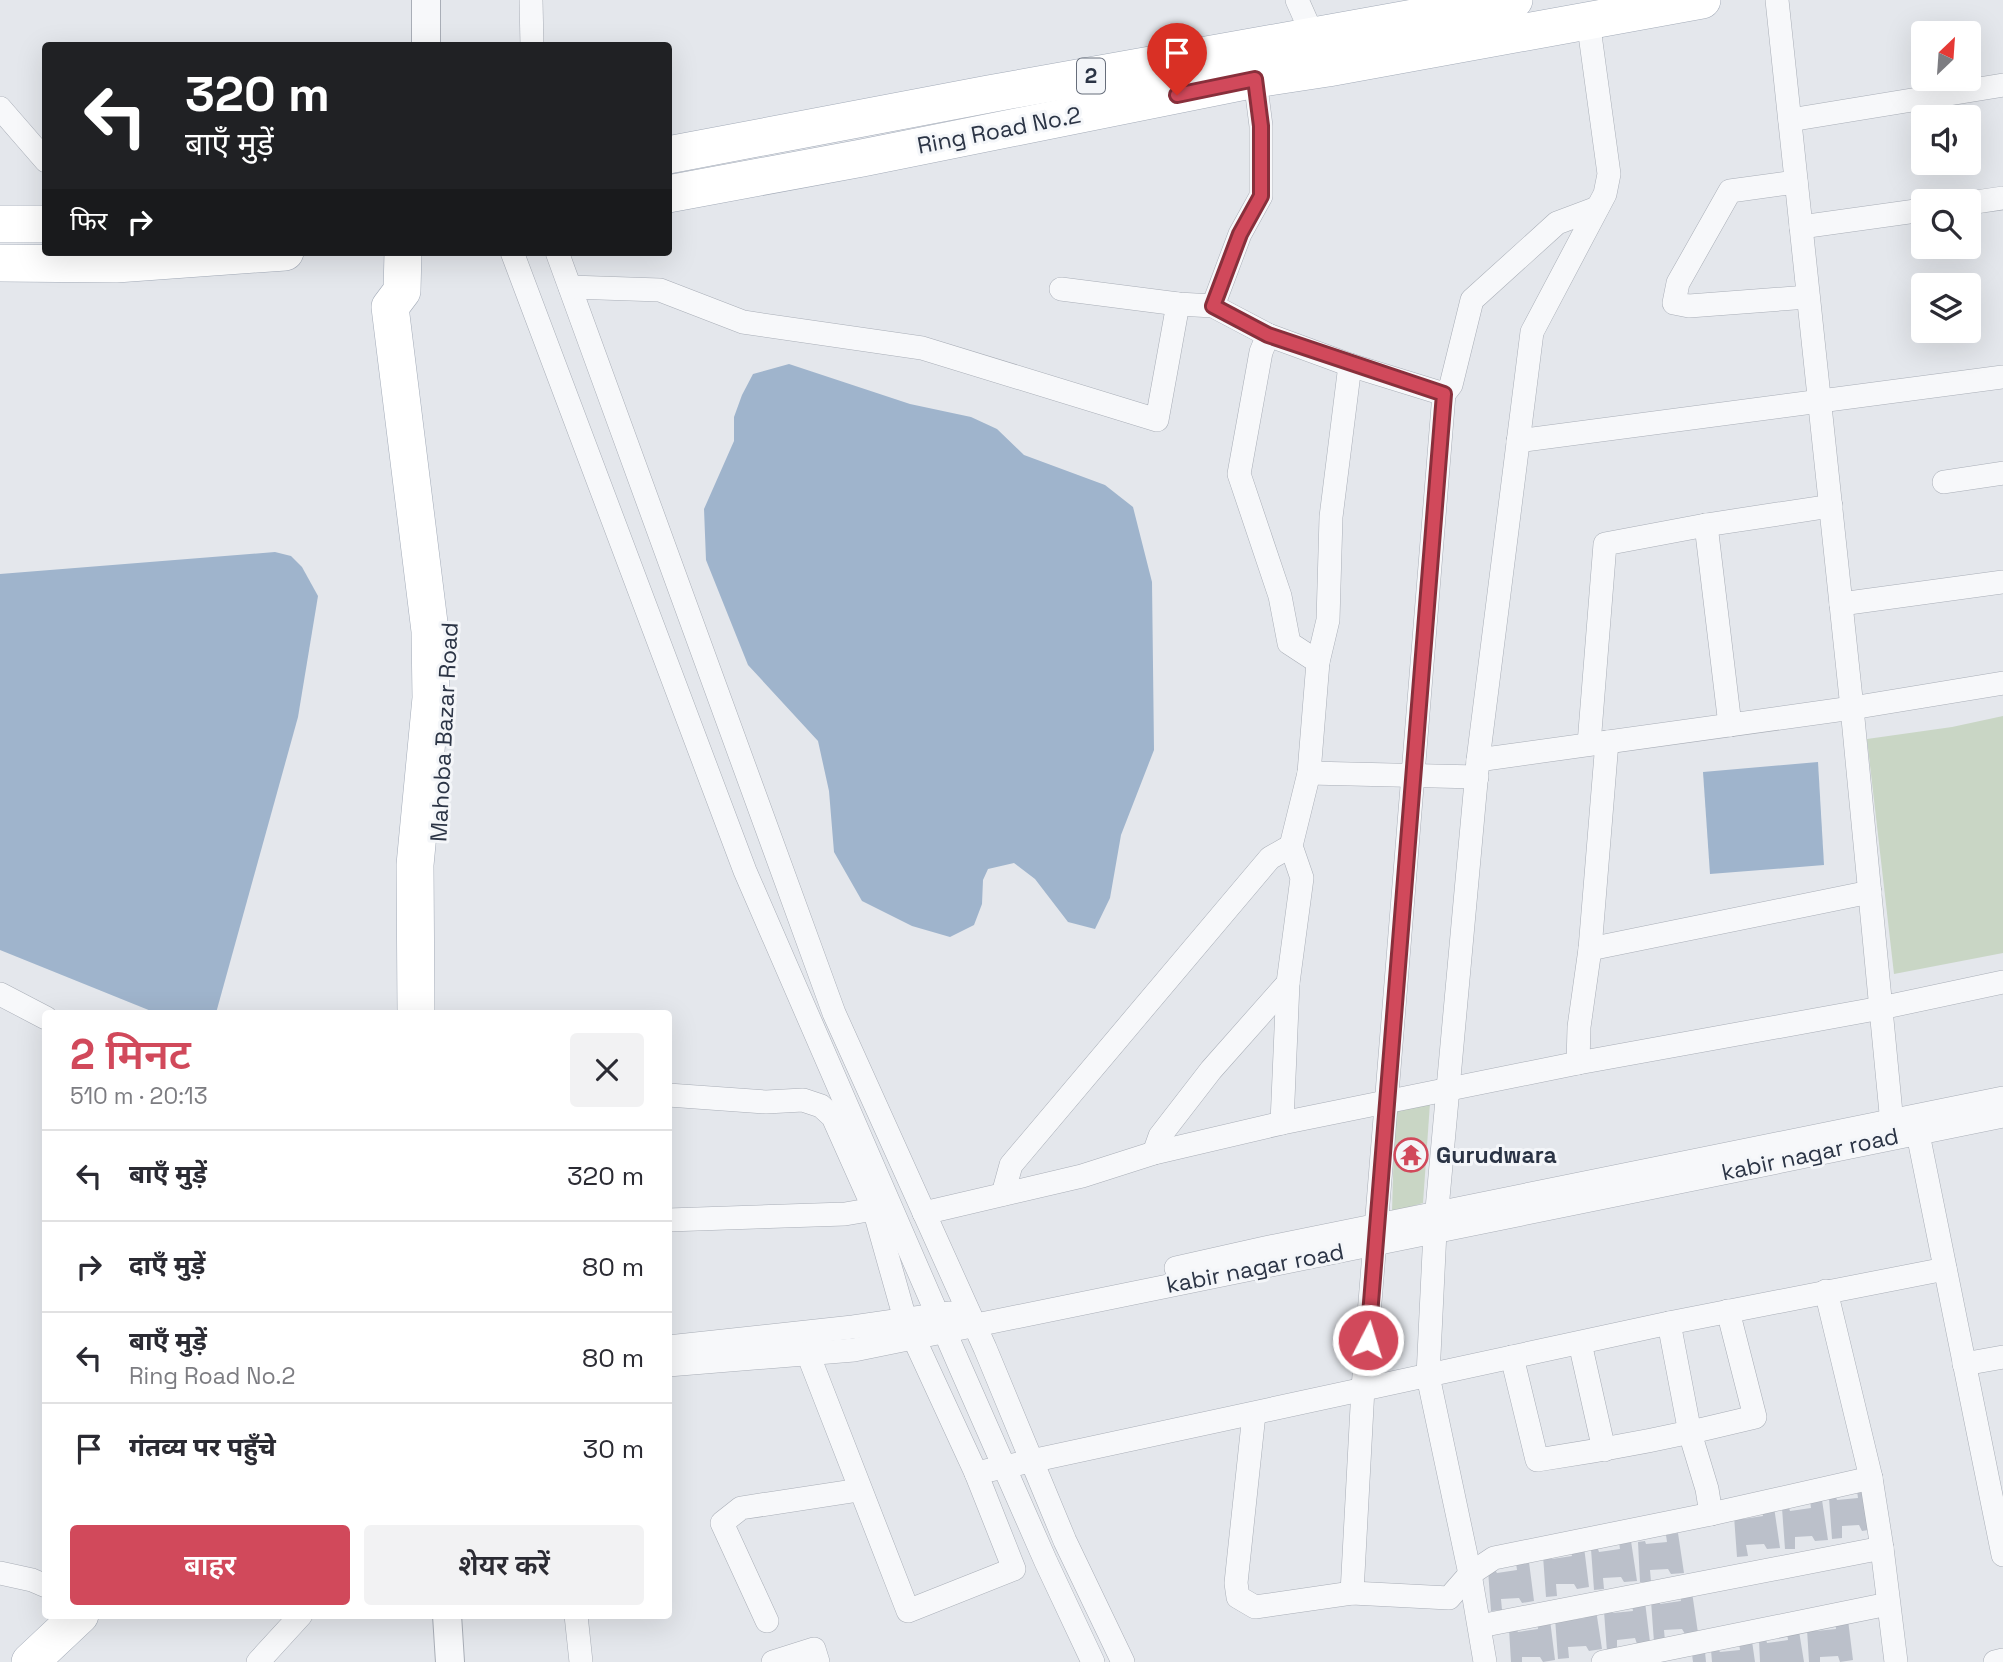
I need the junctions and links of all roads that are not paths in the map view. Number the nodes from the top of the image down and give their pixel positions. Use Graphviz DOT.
graph roads {
  1 [pos="426,0"];
  2 [pos="531,0"];
  3 [pos="1297,0"];
  4 [pos="1514,0"];
  5 [pos="1702,0"];
  6 [pos="1777,0"];
  7 [pos="1588,20"];
  8 [pos="1313,36"];
  9 [pos="426,42"];
  10 [pos="532,42"];
  11 [pos="1255,79"];
  12 [pos="2003,85"];
  13 [pos="0,108"];
  14 [pos="1790,120"];
  15 [pos="672,154"];
  16 [pos="42,156"];
  17 [pos="1796,182"];
  18 [pos="672,193"];
  19 [pos="2003,198"];
  20 [pos="1981,201"];
  21 [pos="1597,208"];
  22 [pos="1911,212"];
  23 [pos="0,224"];
  24 [pos="42,224"];
  25 [pos="1801,228"];
  26 [pos="229,256"];
  27 [pos="403,256"];
  28 [pos="514,256"];
  29 [pos="558,256"];
  30 [pos="0,263"];
  31 [pos="570,287"];
  32 [pos="1061,289"];
  33 [pos="1808,297"];
  34 [pos="1178,304"];
  35 [pos="1213,306"];
  36 [pos="1268,335"];
  37 [pos="1350,365"];
  38 [pos="2003,377"];
  39 [pos="1444,394"];
  40 [pos="1819,401"];
  41 [pos="1518,441"];
  42 [pos="2003,473"];
  43 [pos="1944,482"];
  44 [pos="1831,506"];
  45 [pos="1706,525"];
  46 [pos="2003,582"];
  47 [pos="1841,604"];
  48 [pos="1318,662"];
  49 [pos="2003,683"];
  50 [pos="1852,708"];
  51 [pos="1730,725"];
  52 [pos="438,737"];
  53 [pos="1598,743"];
  54 [pos="1478,768"];
  55 [pos="1309,774"];
  56 [pos="1414,776"];
  57 [pos="1291,846"];
  58 [pos="1870,892"];
  59 [pos="1590,949"];
  60 [pos="2003,982"];
  61 [pos="1288,983"];
  62 [pos="0,994"];
  63 [pos="1881,1008"];
  64 [pos="416,1010"];
  65 [pos="438,1010"];
  66 [pos="42,1016"];
  67 [pos="1578,1063"];
  68 [pos="1448,1091"];
  69 [pos="672,1095"];
  70 [pos="2003,1098"];
  71 [pos="1387,1102"];
  72 [pos="2003,1116"];
  73 [pos="1282,1123"];
  74 [pos="1916,1125"];
  75 [pos="1893,1129"];
  76 [pos="1154,1153"];
  77 [pos="1003,1194"];
  78 [pos="874,1209"];
  79 [pos="924,1213"];
  80 [pos="672,1220"];
  81 [pos="1436,1222"];
  82 [pos="1377,1234"];
  83 [pos="1945,1269"];
  84 [pos="1826,1291"];
  85 [pos="1728,1311"];
  86 [pos="971,1318"];
  87 [pos="941,1323"];
  88 [pos="1669,1323"];
  89 [pos="909,1327"];
  90 [pos="1580,1343"];
  91 [pos="672,1347"];
  92 [pos="808,1354"];
  93 [pos="1512,1357"];
  94 [pos="2003,1357"];
  95 [pos="1964,1364"];
  96 [pos="672,1365"];
  97 [pos="1428,1376"];
  98 [pos="1363,1388"];
  99 [pos="1254,1414"];
  100 [pos="1690,1433"];
  101 [pos="1604,1450"];
  102 [pos="1031,1461"];
  103 [pos="1004,1467"];
  104 [pos="976,1473"];
  105 [pos="1871,1478"];
  106 [pos="859,1490"];
  107 [pos="1711,1514"];
  108 [pos="1882,1548"];
  109 [pos="2003,1555"];
  110 [pos="0,1573"];
  111 [pos="1470,1574"];
  112 [pos="42,1584"];
  113 [pos="1352,1593"];
  114 [pos="1888,1604"];
  115 [pos="76,1619"];
  116 [pos="100,1619"];
  117 [pos="297,1619"];
  118 [pos="447,1619"];
  119 [pos="576,1619"];
  120 [pos="767,1621"];
  121 [pos="1480,1626"];
  122 [pos="2003,1660"];
  123 [pos="30,1662"];
  124 [pos="56,1662"];
  125 [pos="258,1662"];
  126 [pos="450,1662"];
  127 [pos="581,1662"];
  128 [pos="773,1662"];
  129 [pos="818,1662"];
  130 [pos="1093,1662"];
  131 [pos="1123,1662"];
  132 [pos="1485,1662"];
  133 [pos="1603,1662"];
  134 [pos="1896,1662"];
  135 [pos="1995,1662"];
  1 -- 9 [label="street"];
  2 -- 10 [label="street"];
  3 -- 8 [label="street"];
  4 -- 8 [label="main road, Ring Road No.2 / 2"];
  5 -- 7 [label="main road, Ring Road No.2 / 2"];
  6 -- 14 [label="street"];
  7 -- 11 [label="main road, Ring Road No.2 / 2"];
  7 -- 21 [label="street"];
  8 -- 15 [label="main road, Ring Road No.2 / 2"];
  11 -- 18 [label="main road, Ring Road No.2 / 2"];
  11 -- 35 [label="street"];
  12 -- 14 [label="street"];
  13 -- 16 [label="street"];
  14 -- 17 [label="street"];
  17 -- 25 [label="street"];
  17 -- 33 [label="street"];
  19 -- 20 [label="street"];
  21 -- 39 [label="street"];
  21 -- 41 [label="street"];
  22 -- 25 [label="street"];
  23 -- 24 [label="main road"];
  25 -- 33 [label="street"];
  26 -- 30 [label="main road"];
  27 -- 52 [label="main road, Mahoba Bazar Road"];
  28 -- 87 [label="street"];
  29 -- 31 [label="street"];
  31 -- 34 [label="street"];
  31 -- 79 [label="street"];
  32 -- 34 [label="street"];
  33 -- 40 [label="street"];
  34 -- 35 [label="street"];
  35 -- 36 [label="street"];
  36 -- 37 [label="street"];
  36 -- 48 [label="street"];
  37 -- 39 [label="street"];
  37 -- 48 [label="street"];
  38 -- 40 [label="street"];
  39 -- 56 [label="street"];
  40 -- 41 [label="street"];
  40 -- 44 [label="street"];
  41 -- 54 [label="street"];
  42 -- 43 [label="street"];
  44 -- 45 [label="street"];
  44 -- 47 [label="street"];
  45 -- 51 [label="street"];
  45 -- 53 [label="street"];
  46 -- 47 [label="street"];
  47 -- 50 [label="street"];
  48 -- 55 [label="street"];
  49 -- 50 [label="street"];
  50 -- 51 [label="street"];
  50 -- 58 [label="street"];
  51 -- 53 [label="street"];
  52 -- 64 [label="main road, Mahoba Bazar Road"];
  52 -- 65 [label="main road, Mahoba Bazar Road"];
  53 -- 54 [label="street"];
  53 -- 59 [label="street"];
  54 -- 56 [label="street"];
  54 -- 68 [label="street"];
  55 -- 56 [label="street"];
  55 -- 57 [label="street"];
  56 -- 71 [label="street"];
  57 -- 61 [label="street"];
  57 -- 77 [label="street"];
  58 -- 59 [label="street"];
  58 -- 63 [label="street"];
  59 -- 67 [label="street"];
  60 -- 63 [label="street"];
  61 -- 73 [label="street"];
  61 -- 76 [label="street"];
  62 -- 66 [label="street"];
  63 -- 67 [label="street"];
  63 -- 75 [label="street"];
  67 -- 68 [label="street"];
  68 -- 71 [label="street"];
  68 -- 81 [label="street"];
  69 -- 78 [label="street"];
  70 -- 74 [label="street"];
  71 -- 73 [label="street"];
  71 -- 82 [label="street"];
  72 -- 74 [label="street, kabir nagar road"];
  73 -- 76 [label="street"];
  74 -- 75 [label="street, kabir nagar road"];
  74 -- 83 [label="street"];
  75 -- 81 [label="street, kabir nagar road"];
  76 -- 77 [label="street"];
  77 -- 79 [label="street"];
  78 -- 80 [label="street"];
  78 -- 89 [label="street"];
  79 -- 86 [label="street"];
  81 -- 82 [label="street, kabir nagar road"];
  81 -- 97 [label="street"];
  82 -- 86 [label="street, kabir nagar road"];
  82 -- 98 [label="street"];
  83 -- 84 [label="street"];
  83 -- 95 [label="street"];
  84 -- 85 [label="street"];
  84 -- 105 [label="street"];
  85 -- 88 [label="street"];
  85 -- 100 [label="street"];
  86 -- 87 [label="street, kabir nagar road"];
  86 -- 102 [label="street"];
  87 -- 89 [label="street, kabir nagar road"];
  87 -- 103 [label="street"];
  88 -- 90 [label="street"];
  88 -- 100 [label="street"];
  89 -- 91 [label="street"];
  89 -- 92 [label="street, kabir nagar road"];
  89 -- 104 [label="street"];
  90 -- 93 [label="street"];
  90 -- 101 [label="street"];
  92 -- 96 [label="street, kabir nagar road"];
  92 -- 106 [label="street"];
  93 -- 97 [label="street"];
  93 -- 101 [label="street"];
  94 -- 95 [label="street"];
  95 -- 109 [label="street"];
  97 -- 98 [label="street"];
  97 -- 111 [label="street"];
  98 -- 99 [label="street"];
  98 -- 113 [label="street"];
  99 -- 102 [label="street"];
  99 -- 113 [label="street"];
  100 -- 101 [label="street"];
  100 -- 107 [label="street"];
  102 -- 103 [label="street"];
  102 -- 131 [label="street"];
  103 -- 104 [label="street"];
  103 -- 130 [label="street"];
  104 -- 106 [label="street"];
  105 -- 107 [label="street"];
  105 -- 108 [label="street"];
  106 -- 120 [label="street"];
  107 -- 111 [label="street"];
  108 -- 114 [label="street"];
  108 -- 121 [label="street"];
  110 -- 112 [label="street"];
  111 -- 113 [label="street"];
  111 -- 121 [label="street"];
  114 -- 133 [label="street"];
  114 -- 134 [label="street"];
  115 -- 123 [label="main road"];
  116 -- 124 [label="main road"];
  117 -- 125 [label="street"];
  118 -- 126 [label="street"];
  119 -- 127 [label="street"];
  121 -- 132 [label="street"];
  122 -- 135 [label="street"];
  128 -- 129 [label="street"];
}
